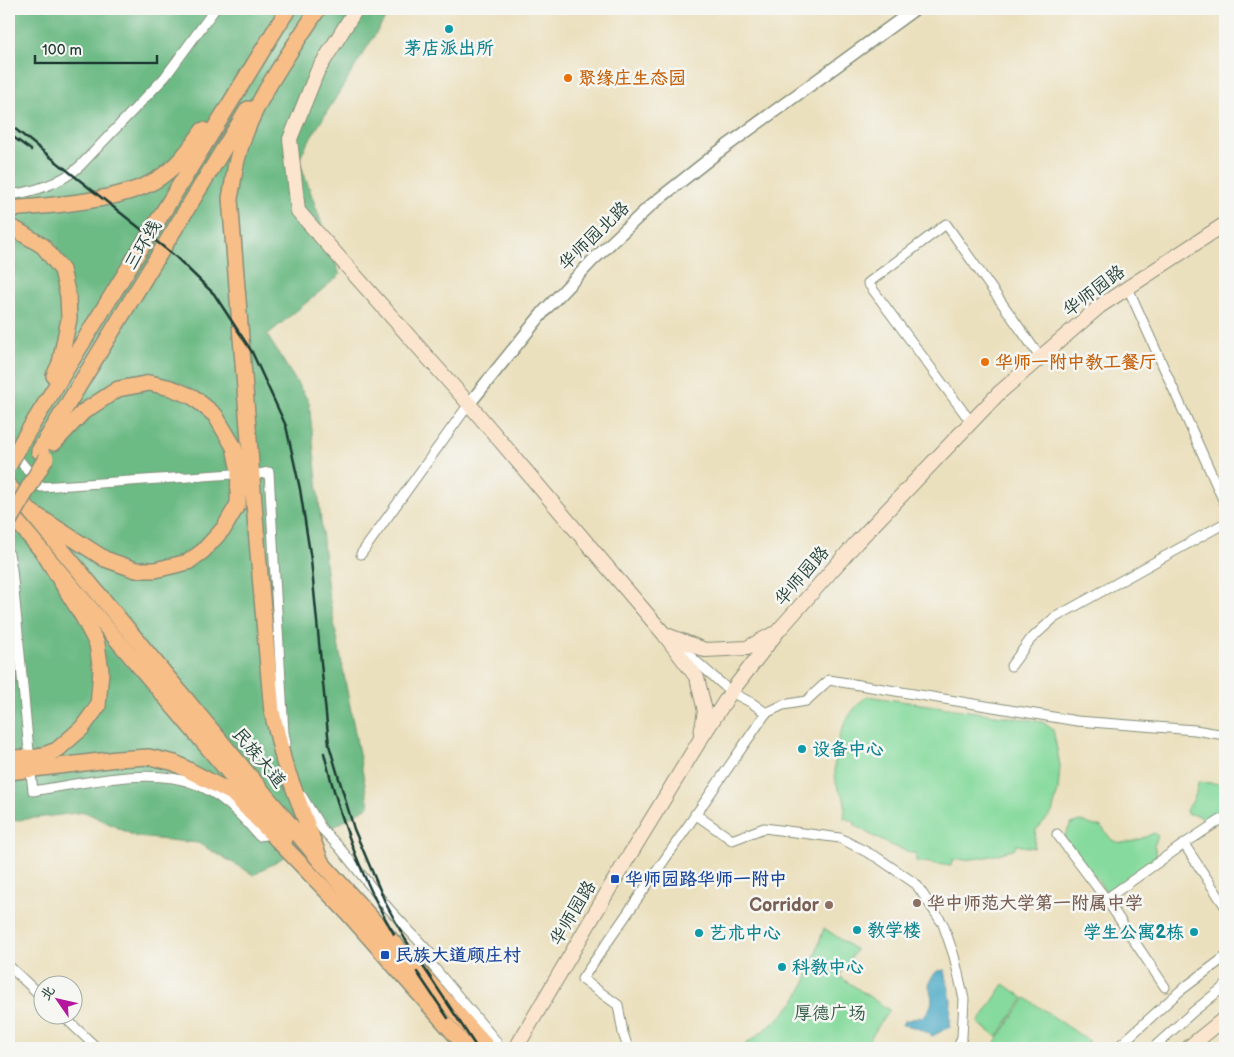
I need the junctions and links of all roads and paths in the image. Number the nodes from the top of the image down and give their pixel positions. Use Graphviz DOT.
graph roads {
  1 [pos="215,9"];
  2 [pos="287,9"];
  3 [pos="310,9"];
  4 [pos="318,9"];
  5 [pos="356,9"];
  6 [pos="915,9"];
  7 [pos="263,97"];
  8 [pos="9,195"];
  9 [pos="9,209"];
  10 [pos="1225,224"];
  11 [pos="9,228"];
  12 [pos="1128,288"];
  13 [pos="1040,357"];
  14 [pos="468,404"];
  15 [pos="971,422"];
  16 [pos="24,438"];
  17 [pos="54,443"];
  18 [pos="9,447"];
  19 [pos="42,454"];
  20 [pos="9,465"];
  21 [pos="233,474"];
  22 [pos="259,474"];
  23 [pos="9,486"];
  24 [pos="9,502"];
  25 [pos="1225,504"];
  26 [pos="30,511"];
  27 [pos="9,512"];
  28 [pos="9,521"];
  29 [pos="1225,523"];
  30 [pos="43,552"];
  31 [pos="9,554"];
  32 [pos="361,554"];
  33 [pos="778,632"];
  34 [pos="664,634"];
  35 [pos="1011,666"];
  36 [pos="731,692"];
  37 [pos="766,713"];
  38 [pos="1225,735"];
  39 [pos="700,740"];
  40 [pos="29,752"];
  41 [pos="9,758"];
  42 [pos="9,772"];
  43 [pos="31,774"];
  44 [pos="695,814"];
  45 [pos="1225,817"];
  46 [pos="271,834"];
  47 [pos="1057,834"];
  48 [pos="1184,844"];
  49 [pos="321,862"];
  50 [pos="1106,899"];
  51 [pos="1225,906"];
  52 [pos="347,912"];
  53 [pos="1225,957"];
  54 [pos="9,966"];
  55 [pos="1225,986"];
  56 [pos="1165,987"];
  57 [pos="32,988"];
  58 [pos="1225,1018"];
  59 [pos="72,1024"];
  60 [pos="1225,1025"];
  61 [pos="492,1044"];
  62 [pos="97,1048"];
  63 [pos="468,1048"];
  64 [pos="516,1048"];
  65 [pos="628,1048"];
  66 [pos="958,1048"];
  67 [pos="1117,1048"];
  68 [pos="1153,1048"];
  69 [pos="1188,1048"];
  70 [pos="1196,1048"];
  1 -- 8 [label="street"];
  2 -- 9 [label="main road"];
  2 -- 16 [label="main road, 三环线"];
  3 -- 19 [label="main road, 三环线"];
  4 -- 7 [label="main road"];
  5 -- 14 [label="main road"];
  6 -- 14 [label="street, 华师园北路"];
  7 -- 17 [label="main road"];
  7 -- 49 [label="main road"];
  10 -- 12 [label="main road, 华师园路"];
  11 -- 16 [label="main road"];
  12 -- 13 [label="main road, 华师园路"];
  12 -- 25 [label="street"];
  13 -- 15 [label="main road, 华师园路"];
  13 -- 15 [label="street"];
  14 -- 32 [label="street, 华师园北路"];
  14 -- 34 [label="main road"];
  15 -- 33 [label="main road, 华师园路"];
  16 -- 20 [label="main road, 三环线, bridge"];
  17 -- 19 [label="main road"];
  17 -- 26 [label="main road"];
  18 -- 21 [label="street"];
  19 -- 24 [label="main road, 三环线"];
  19 -- 28 [label="main road, bridge"];
  22 -- 61 [label="street"];
  23 -- 26 [label="main road, 民族大道"];
  26 -- 49 [label="main road, 民族大道"];
  27 -- 30 [label="main road, 民族大道"];
  29 -- 35 [label="street"];
  30 -- 41 [label="main road"];
  30 -- 52 [label="main road, 民族大道"];
  31 -- 40 [label="street"];
  33 -- 34 [label="main road"];
  33 -- 36 [label="main road, 华师园路"];
  34 -- 36 [label="street"];
  34 -- 39 [label="main road"];
  36 -- 37 [label="street"];
  36 -- 39 [label="main road, 华师园路"];
  37 -- 38 [label="street"];
  37 -- 44 [label="street"];
  39 -- 64 [label="main road, 华师园路"];
  42 -- 46 [label="main road"];
  43 -- 46 [label="street"];
  44 -- 65 [label="street"];
  44 -- 66 [label="street"];
  45 -- 48 [label="street"];
  46 -- 52 [label="main road"];
  47 -- 50 [label="street"];
  48 -- 50 [label="street"];
  48 -- 51 [label="street"];
  49 -- 61 [label="main road, 民族大道"];
  50 -- 56 [label="street"];
  52 -- 63 [label="main road, 民族大道"];
  53 -- 67 [label="street"];
  54 -- 57 [label="street"];
  55 -- 68 [label="street"];
  58 -- 69 [label="main road"];
  59 -- 62 [label="street"];
  60 -- 70 [label="main road"];
}
